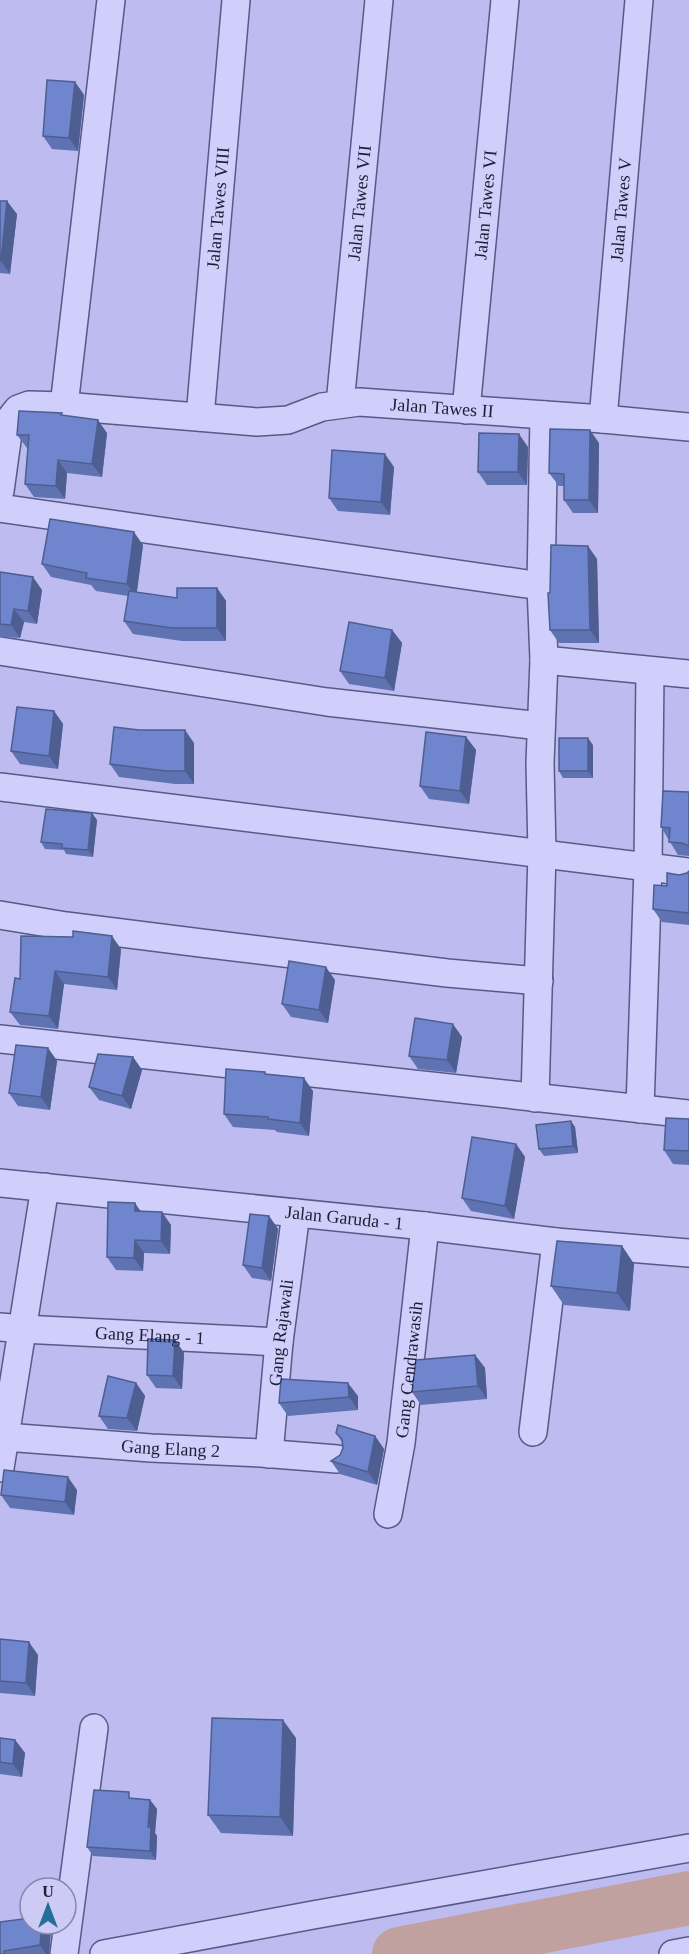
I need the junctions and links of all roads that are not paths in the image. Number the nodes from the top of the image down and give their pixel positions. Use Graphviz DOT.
graph roads {
  1 [pos="111,0"];
  2 [pos="236,0"];
  3 [pos="379,0"];
  4 [pos="505,0"];
  5 [pos="639,0"];
  6 [pos="340,404"];
  7 [pos="64,406"];
  8 [pos="466,410"];
  9 [pos="544,415"];
  10 [pos="200,417"];
  11 [pos="603,419"];
  12 [pos="689,427"];
  13 [pos="0,491"];
  14 [pos="0,508"];
  15 [pos="541,586"];
  16 [pos="0,651"];
  17 [pos="544,660"];
  18 [pos="650,671"];
  19 [pos="689,674"];
  20 [pos="541,726"];
  21 [pos="0,787"];
  22 [pos="542,853"];
  23 [pos="648,867"];
  24 [pos="689,872"];
  25 [pos="0,915"];
  26 [pos="539,981"];
  27 [pos="0,1039"];
  28 [pos="535,1098"];
  29 [pos="640,1108"];
  30 [pos="689,1114"];
  31 [pos="0,1183"];
  32 [pos="45,1187"];
  33 [pos="296,1213"];
  34 [pos="425,1226"];
  35 [pos="556,1242"];
  36 [pos="689,1254"];
  37 [pos="11,1328"];
  38 [pos="279,1342"];
  39 [pos="533,1432"];
  40 [pos="5,1437"];
  41 [pos="269,1454"];
  42 [pos="338,1459"];
  43 [pos="0,1468"];
  44 [pos="388,1514"];
  45 [pos="94,1728"];
  46 [pos="689,1848"];
  47 [pos="689,1951"];
  48 [pos="64,1954"];
  49 [pos="104,1954"];
  50 [pos="672,1954"];
  1 -- 7 [label="street"];
  2 -- 10 [label="street, Jalan Tawes VIII"];
  3 -- 6 [label="street, Jalan Tawes VII"];
  4 -- 8 [label="street, Jalan Tawes VI"];
  5 -- 11 [label="street, Jalan Tawes V"];
  6 -- 8 [label="street, Jalan Tawes II"];
  6 -- 10 [label="street, Jalan Tawes II"];
  7 -- 10 [label="street, Jalan Tawes II"];
  7 -- 13 [label="street, Jalan Tawes II"];
  8 -- 9 [label="street, Jalan Tawes II"];
  9 -- 11 [label="street, Jalan Tawes II"];
  9 -- 15 [label="street"];
  11 -- 12 [label="street, Jalan Tawes II"];
  14 -- 15 [label="street"];
  15 -- 17 [label="street"];
  16 -- 20 [label="street"];
  17 -- 18 [label="street"];
  17 -- 20 [label="street"];
  18 -- 19 [label="street"];
  18 -- 23 [label="street"];
  20 -- 22 [label="street"];
  21 -- 22 [label="street"];
  22 -- 23 [label="street"];
  22 -- 26 [label="street"];
  23 -- 24 [label="street"];
  23 -- 29 [label="street"];
  25 -- 26 [label="street"];
  26 -- 28 [label="street"];
  27 -- 28 [label="street"];
  28 -- 29 [label="street"];
  29 -- 30 [label="street"];
  31 -- 32 [label="street, Jalan Garuda - 1"];
  32 -- 33 [label="street, Jalan Garuda - 1"];
  32 -- 37 [label="street"];
  33 -- 34 [label="street, Jalan Garuda - 1"];
  33 -- 38 [label="street, Gang Rajawali"];
  34 -- 35 [label="street, Jalan Garuda - 1"];
  34 -- 44 [label="street, Gang Cendrawasih"];
  35 -- 36 [label="street, Jalan Garuda - 1"];
  35 -- 39 [label="street"];
  37 -- 38 [label="street, Gang Elang - 1"];
  37 -- 40 [label="street"];
  38 -- 41 [label="street, Gang Rajawali"];
  40 -- 41 [label="street, Gang Elang 2"];
  40 -- 43 [label="street"];
  41 -- 42 [label="street, Gang Elang 2"];
  45 -- 48 [label="street"];
  46 -- 49 [label="street"];
  47 -- 50 [label="street"];
}
